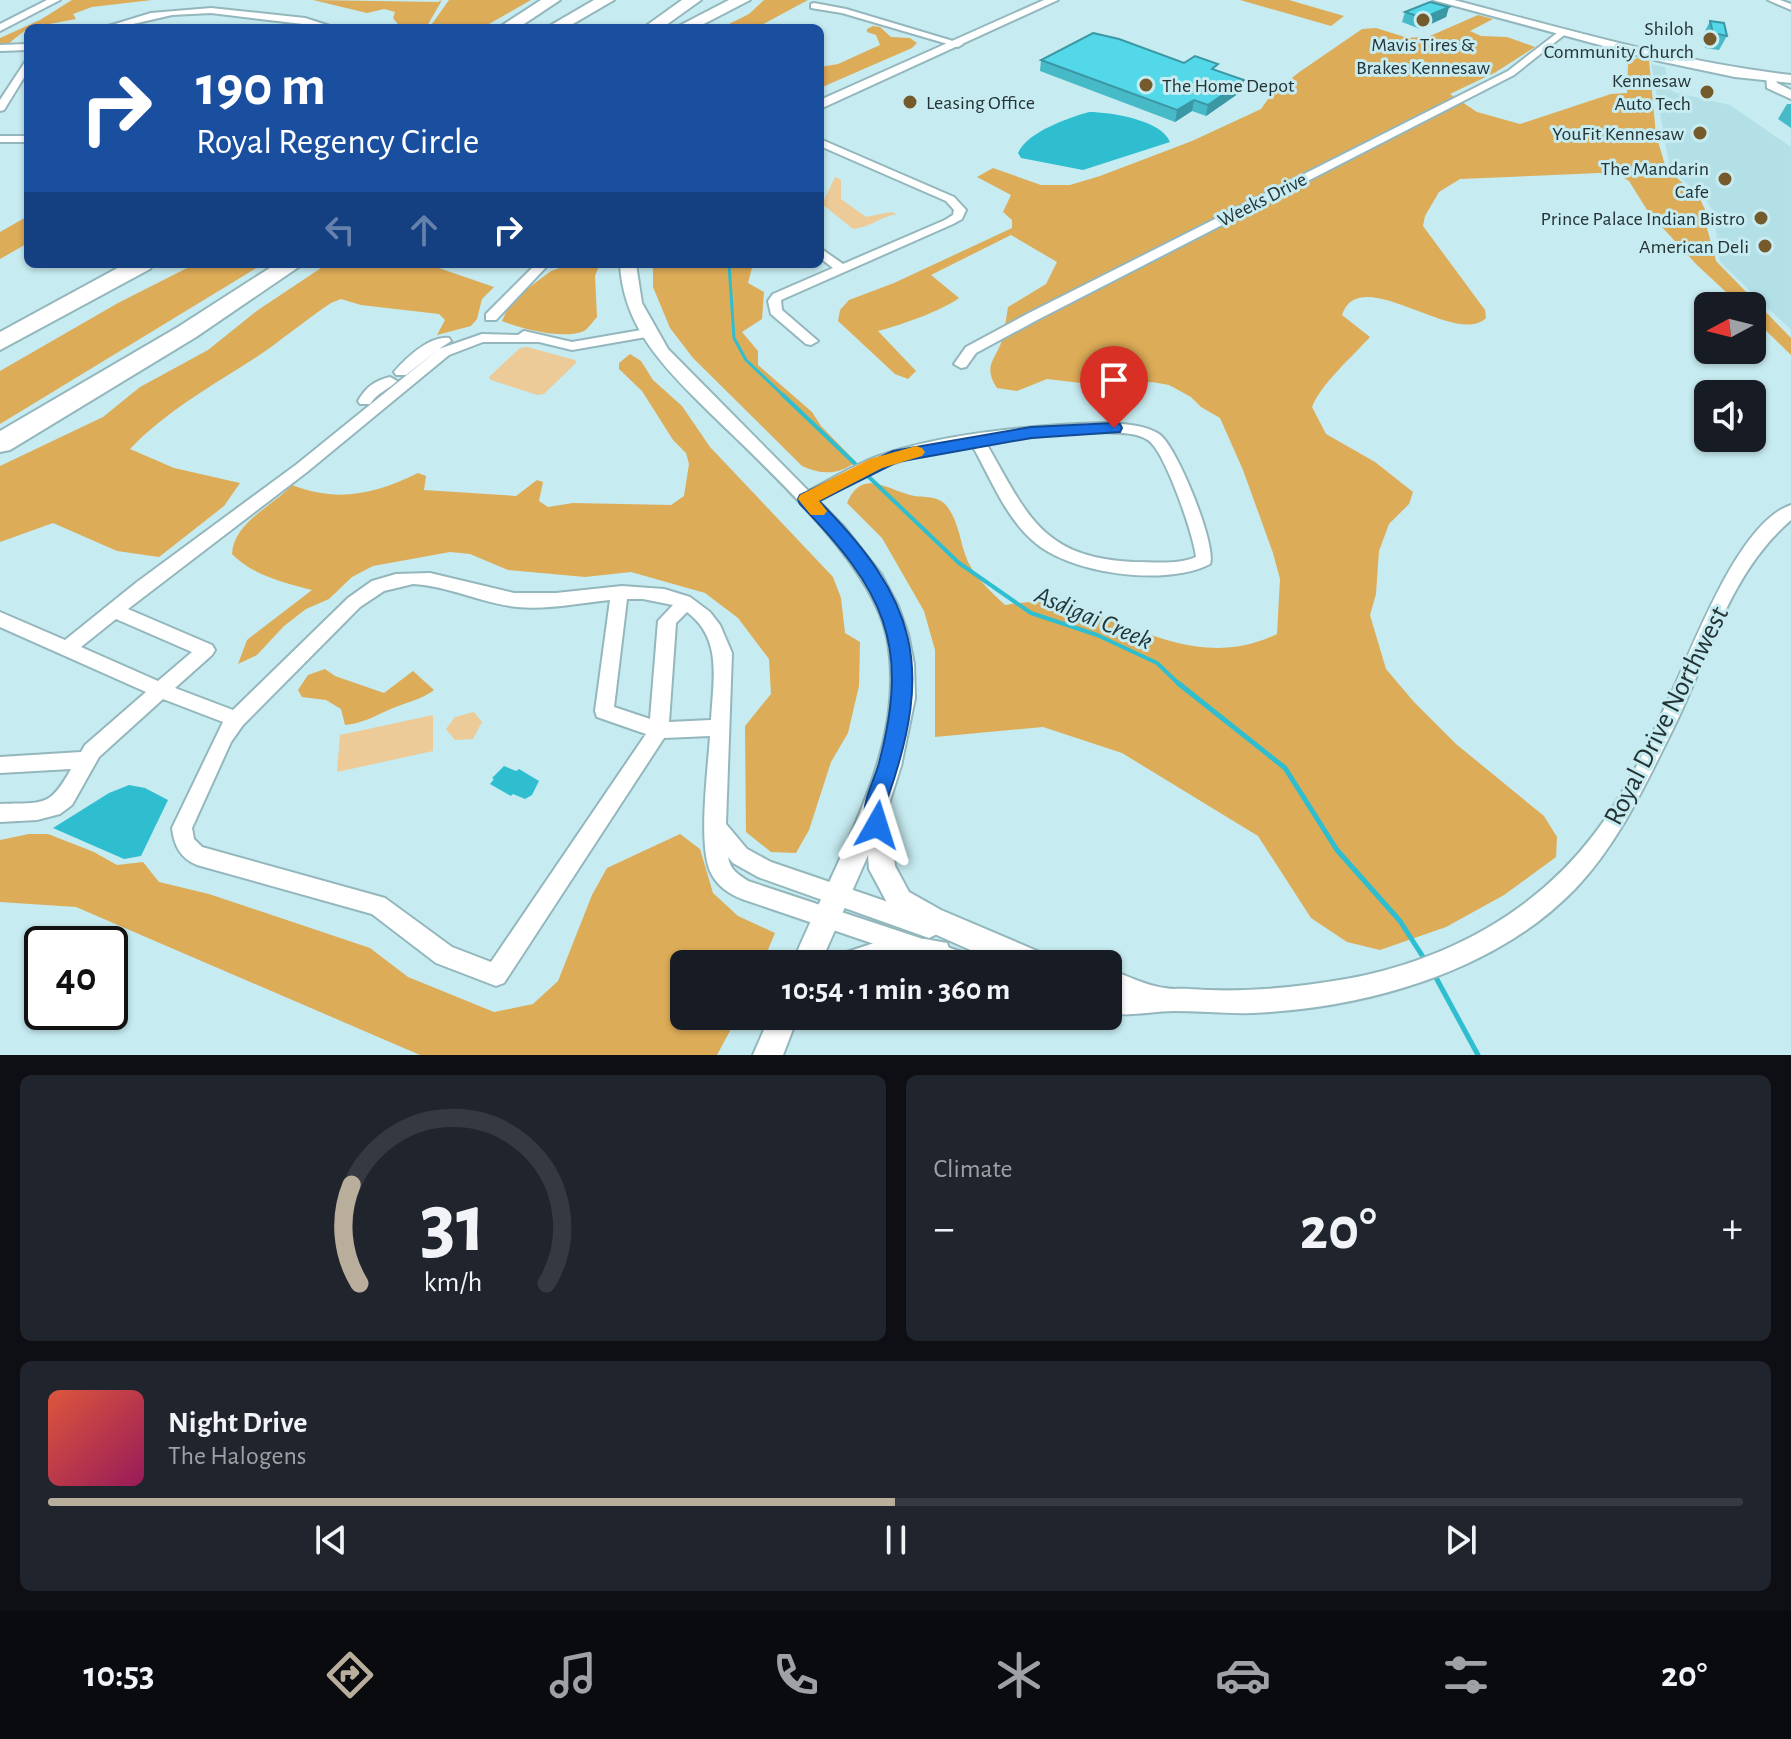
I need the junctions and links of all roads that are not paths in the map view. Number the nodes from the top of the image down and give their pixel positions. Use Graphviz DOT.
graph roads {
  1 [pos="55,0"];
  2 [pos="220,0"];
  3 [pos="552,0"];
  4 [pos="606,0"];
  5 [pos="621,0"];
  6 [pos="693,0"];
  7 [pos="742,0"];
  8 [pos="1033,0"];
  9 [pos="1053,0"];
  10 [pos="1439,0"];
  11 [pos="1459,0"];
  12 [pos="1772,0"];
  13 [pos="814,6"];
  14 [pos="1791,7"];
  15 [pos="210,9"];
  16 [pos="120,24"];
  17 [pos="318,24"];
  18 [pos="513,24"];
  19 [pos="561,24"];
  20 [pos="577,24"];
  21 [pos="657,24"];
  22 [pos="691,24"];
  23 [pos="0,28"];
  24 [pos="1564,32"];
  25 [pos="945,39"];
  26 [pos="958,44"];
  27 [pos="24,47"];
  28 [pos="0,48"];
  29 [pos="24,70"];
  30 [pos="1770,76"];
  31 [pos="1791,79"];
  32 [pos="1791,87"];
  33 [pos="824,93"];
  34 [pos="1791,95"];
  35 [pos="824,103"];
  36 [pos="0,108"];
  37 [pos="0,139"];
  38 [pos="24,139"];
  39 [pos="824,144"];
  40 [pos="834,148"];
  41 [pos="824,154"];
  42 [pos="824,255"];
  43 [pos="94,268"];
  44 [pos="112,268"];
  45 [pos="135,268"];
  46 [pos="286,268"];
  47 [pos="539,268"];
  48 [pos="628,268"];
  49 [pos="842,269"];
  50 [pos="530,276"];
  51 [pos="0,326"];
  52 [pos="647,333"];
  53 [pos="534,340"];
  54 [pos="811,341"];
  55 [pos="0,342"];
  56 [pos="961,364"];
  57 [pos="978,442"];
  58 [pos="0,443"];
  59 [pos="279,483"];
  60 [pos="807,499"];
  61 [pos="1791,511"];
  62 [pos="619,594"];
  63 [pos="685,603"];
  64 [pos="115,611"];
  65 [pos="0,619"];
  66 [pos="67,649"];
  67 [pos="162,691"];
  68 [pos="236,719"];
  69 [pos="721,727"];
  70 [pos="659,730"];
  71 [pos="85,760"];
  72 [pos="0,765"];
  73 [pos="875,802"];
  74 [pos="0,813"];
  75 [pos="830,906"];
  76 [pos="812,950"];
  77 [pos="930,950"];
  78 [pos="987,950"];
  79 [pos="1004,950"];
  80 [pos="1122,985"];
  81 [pos="1164,999"];
  82 [pos="1122,1005"];
  83 [pos="779,1030"];
  84 [pos="768,1055"];
  1 -- 23 [label="street"];
  2 -- 15 [label="street"];
  3 -- 18 [label="highway"];
  4 -- 19 [label="highway"];
  5 -- 20 [label="highway"];
  6 -- 21 [label="highway"];
  7 -- 22 [label="highway"];
  8 -- 25 [label="street"];
  9 -- 26 [label="street"];
  10 -- 24 [label="main road"];
  11 -- 30 [label="main road"];
  12 -- 14 [label="street"];
  13 -- 25 [label="street"];
  15 -- 16 [label="street"];
  15 -- 17 [label="street"];
  24 -- 30 [label="main road"];
  24 -- 56 [label="street, Weeks Drive"];
  25 -- 26 [label="street"];
  25 -- 33 [label="street"];
  26 -- 35 [label="street"];
  27 -- 28 [label="street"];
  29 -- 36 [label="street"];
  30 -- 31 [label="main road"];
  30 -- 32 [label="street"];
  30 -- 34 [label="street"];
  37 -- 38 [label="street"];
  39 -- 40 [label="street"];
  40 -- 41 [label="street"];
  40 -- 49 [label="street"];
  42 -- 49 [label="street"];
  43 -- 51 [label="highway"];
  44 -- 51 [label="highway"];
  45 -- 55 [label="highway"];
  46 -- 58 [label="highway"];
  47 -- 50 [label="street"];
  48 -- 52 [label="street"];
  49 -- 54 [label="street"];
  52 -- 53 [label="street"];
  52 -- 60 [label="street"];
  53 -- 59 [label="street"];
  53 -- 59 [label="street"];
  57 -- 57 [label="street"];
  57 -- 60 [label="street"];
  59 -- 64 [label="street"];
  60 -- 73 [label="street"];
  61 -- 81 [label="street, Royal Drive Northwest"];
  62 -- 63 [label="street"];
  62 -- 68 [label="street"];
  62 -- 70 [label="street"];
  63 -- 69 [label="street"];
  63 -- 70 [label="street"];
  64 -- 66 [label="street"];
  64 -- 67 [label="street"];
  65 -- 66 [label="street"];
  66 -- 67 [label="street"];
  67 -- 68 [label="street"];
  67 -- 71 [label="street"];
  68 -- 70 [label="street"];
  69 -- 70 [label="street"];
  69 -- 75 [label="street"];
  71 -- 72 [label="street"];
  71 -- 74 [label="street"];
  73 -- 75 [label="street"];
  73 -- 79 [label="street"];
  75 -- 76 [label="street"];
  75 -- 77 [label="street"];
  75 -- 78 [label="street"];
  80 -- 81 [label="street, Royal Drive Northwest"];
  81 -- 82 [label="street, Royal Drive Northwest"];
  83 -- 84 [label="street"];
}
